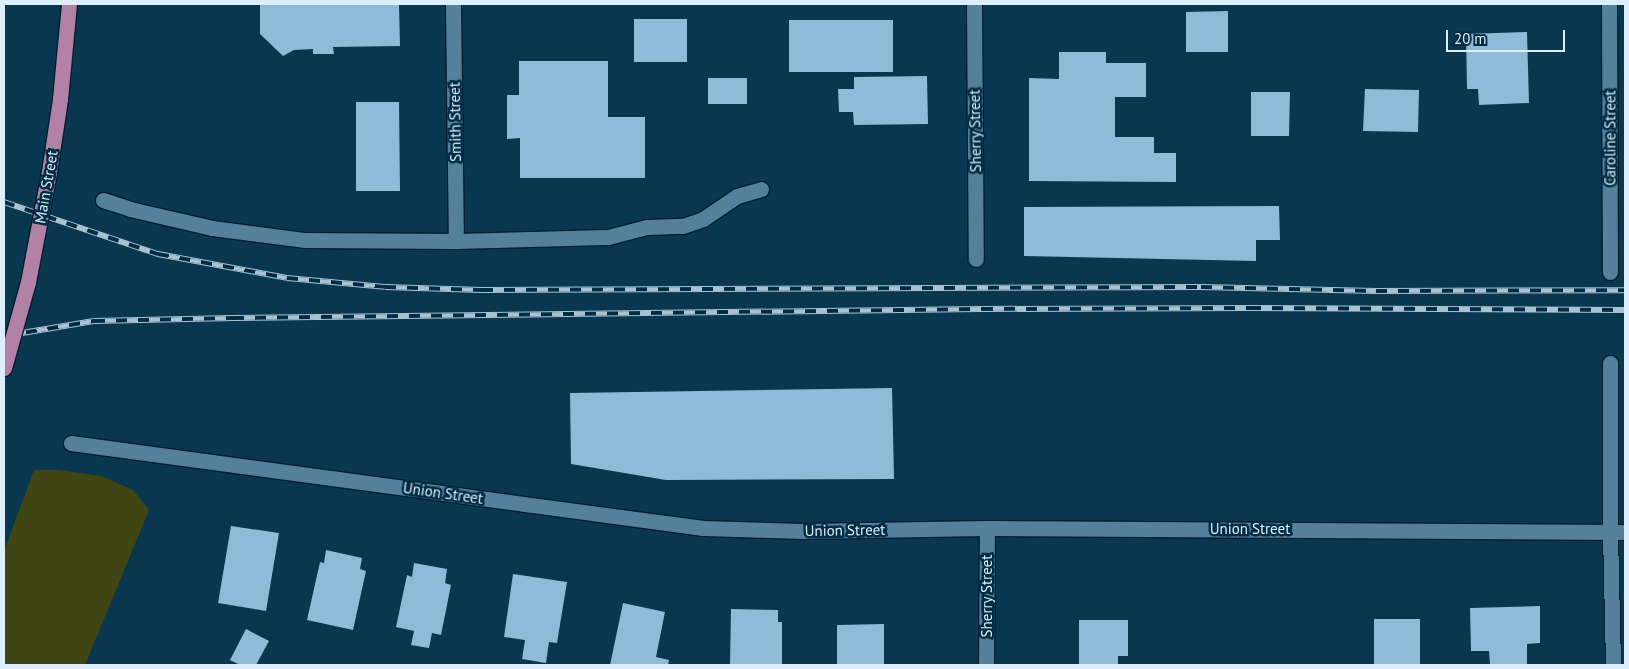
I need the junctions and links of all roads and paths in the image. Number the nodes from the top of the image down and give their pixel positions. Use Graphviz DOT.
graph roads {
  1 [pos="69,4"];
  2 [pos="453,4"];
  3 [pos="974,4"];
  4 [pos="1609,4"];
  5 [pos="761,189"];
  6 [pos="104,200"];
  7 [pos="456,241"];
  8 [pos="976,259"];
  9 [pos="1610,272"];
  10 [pos="1610,363"];
  11 [pos="4,368"];
  12 [pos="71,443"];
  13 [pos="987,528"];
  14 [pos="1618,532"];
  15 [pos="986,665"];
  16 [pos="1613,665"];
  1 -- 11 [label="main road, Main Street, bridge"];
  2 -- 7 [label="street, Smith Street"];
  3 -- 8 [label="street, Sherry Street"];
  4 -- 9 [label="street, Caroline Street"];
  5 -- 7 [label="street"];
  6 -- 7 [label="street"];
  10 -- 14 [label="street"];
  12 -- 13 [label="street, Union Street"];
  13 -- 14 [label="street, Union Street"];
  13 -- 15 [label="street, Sherry Street"];
  14 -- 16 [label="street"];
}
